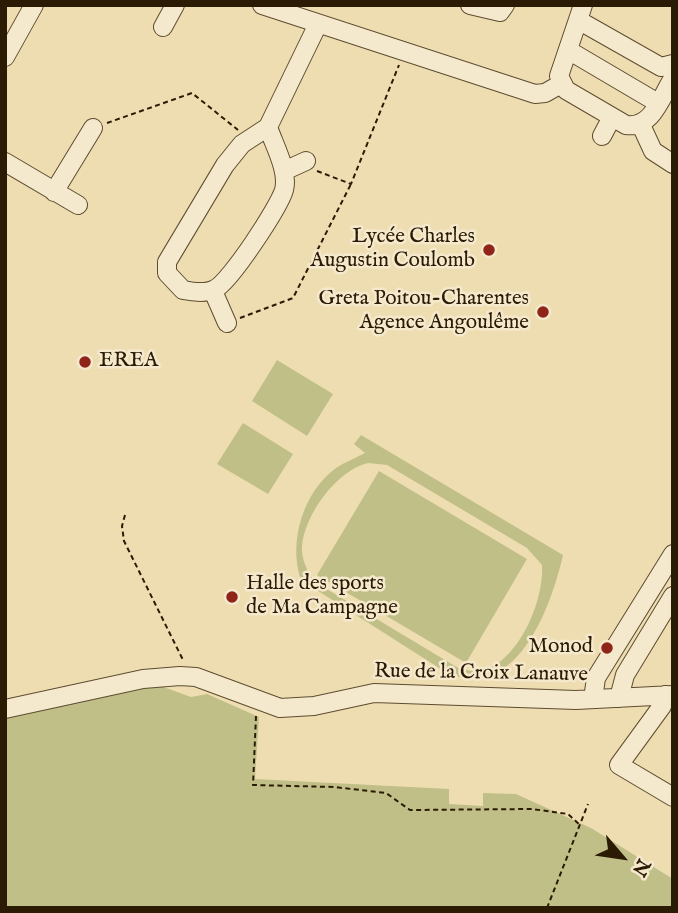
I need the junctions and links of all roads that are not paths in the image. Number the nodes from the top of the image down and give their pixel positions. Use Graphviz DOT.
graph roads {
  1 [pos="34,5"];
  2 [pos="175,5"];
  3 [pos="262,5"];
  4 [pos="470,5"];
  5 [pos="505,5"];
  6 [pos="580,13"];
  7 [pos="318,24"];
  8 [pos="163,27"];
  9 [pos="568,50"];
  10 [pos="5,57"];
  11 [pos="673,64"];
  12 [pos="673,78"];
  13 [pos="561,84"];
  14 [pos="658,103"];
  15 [pos="612,117"];
  16 [pos="641,125"];
  17 [pos="268,127"];
  18 [pos="93,128"];
  19 [pos="602,136"];
  20 [pos="306,161"];
  21 [pos="5,162"];
  22 [pos="673,164"];
  23 [pos="284,171"];
  24 [pos="54,192"];
  25 [pos="78,205"];
  26 [pos="213,291"];
  27 [pos="227,323"];
  28 [pos="673,554"];
  29 [pos="673,596"];
  30 [pos="640,606"];
  31 [pos="660,617"];
  32 [pos="669,695"];
  33 [pos="619,698"];
  34 [pos="593,699"];
  35 [pos="5,709"];
  36 [pos="673,797"];
  1 -- 10 [label="street"];
  2 -- 8 [label="street"];
  3 -- 7 [label="street"];
  4 -- 5 [label="street"];
  6 -- 9 [label="street"];
  6 -- 11 [label="street"];
  7 -- 13 [label="street"];
  7 -- 17 [label="street"];
  9 -- 13 [label="street"];
  9 -- 14 [label="street"];
  12 -- 14 [label="street"];
  13 -- 15 [label="street"];
  14 -- 16 [label="street"];
  15 -- 16 [label="street"];
  15 -- 19 [label="street"];
  16 -- 22 [label="street"];
  17 -- 23 [label="street"];
  17 -- 26 [label="street"];
  18 -- 24 [label="street"];
  20 -- 23 [label="street"];
  21 -- 24 [label="street"];
  23 -- 26 [label="street"];
  24 -- 25 [label="street"];
  26 -- 27 [label="street"];
  28 -- 30 [label="street"];
  29 -- 31 [label="street"];
  30 -- 31 [label="street"];
  30 -- 34 [label="street"];
  31 -- 33 [label="street"];
  32 -- 33 [label="street, Rue de la Croix Lanauve"];
  32 -- 36 [label="street"];
  33 -- 34 [label="street, Rue de la Croix Lanauve"];
  34 -- 35 [label="street, Rue de la Croix Lanauve"];
}
